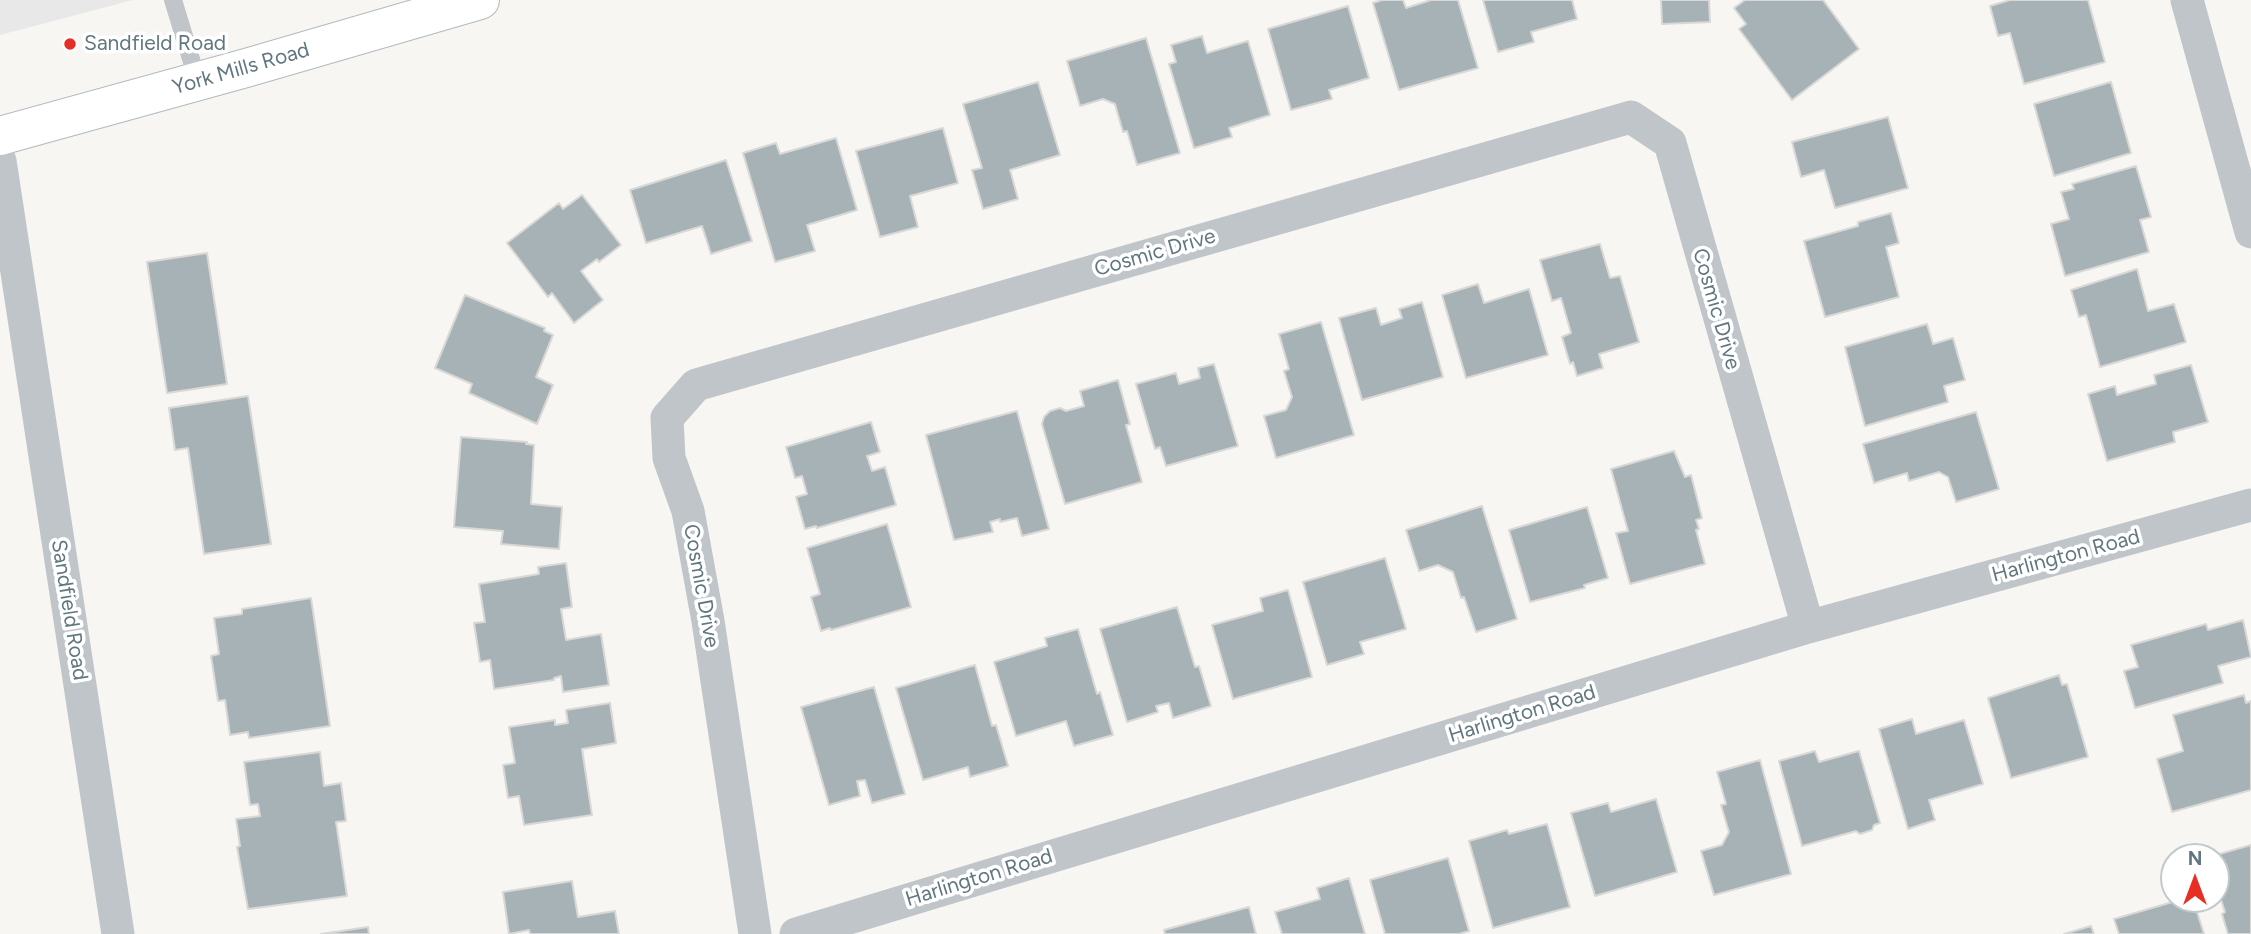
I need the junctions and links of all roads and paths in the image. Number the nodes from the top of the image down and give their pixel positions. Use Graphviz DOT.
graph roads {
  1 [pos="173,0"];
  2 [pos="480,0"];
  3 [pos="2187,0"];
  4 [pos="198,82"];
  5 [pos="0,136"];
  6 [pos="0,161"];
  7 [pos="2251,232"];
  8 [pos="2251,505"];
  9 [pos="1808,627"];
  10 [pos="118,934"];
  11 [pos="755,934"];
  12 [pos="796,934"];
  1 -- 4 [label="lane"];
  2 -- 4 [label="main road, York Mills Road"];
  3 -- 7 [label="street"];
  4 -- 5 [label="main road, York Mills Road"];
  6 -- 10 [label="street, Sandfield Road"];
  8 -- 9 [label="street, Harlington Road"];
  9 -- 11 [label="street, Cosmic Drive"];
  9 -- 12 [label="street, Harlington Road"];
}
